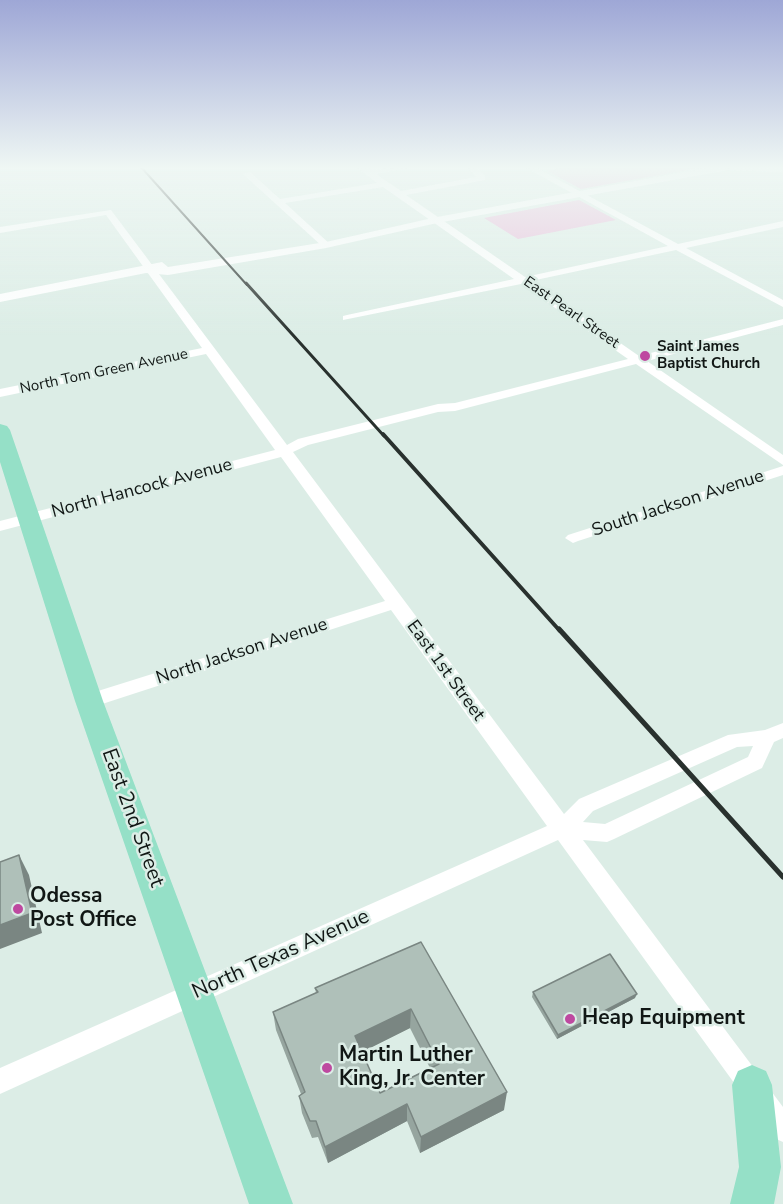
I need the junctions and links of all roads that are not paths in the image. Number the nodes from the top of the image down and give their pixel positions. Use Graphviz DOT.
graph roads {
  1 [pos="47,222"];
  2 [pos="115,222"];
  3 [pos="301,222"];
  4 [pos="425,222"];
  5 [pos="439,222"];
  6 [pos="632,222"];
  7 [pos="783,224"];
  8 [pos="0,230"];
  9 [pos="323,242"];
  10 [pos="678,247"];
  11 [pos="149,270"];
  12 [pos="523,280"];
  13 [pos="0,298"];
  14 [pos="783,304"];
  15 [pos="346,318"];
  16 [pos="783,322"];
  17 [pos="208,350"];
  18 [pos="638,360"];
  19 [pos="0,393"];
  20 [pos="0,430"];
  21 [pos="283,452"];
  22 [pos="783,460"];
  23 [pos="783,470"];
  24 [pos="15,522"];
  25 [pos="573,538"];
  26 [pos="395,603"];
  27 [pos="89,701"];
  28 [pos="775,733"];
  29 [pos="562,829"];
  30 [pos="196,994"];
  31 [pos="0,1081"];
  32 [pos="752,1085"];
  33 [pos="783,1129"];
  34 [pos="271,1204"];
  35 [pos="752,1204"];
  1 -- 8 [label="street, East 1st Street"];
  2 -- 11 [label="street, East 1st Street"];
  3 -- 9 [label="street"];
  4 -- 9 [label="street"];
  5 -- 12 [label="street, East Pearl Street"];
  6 -- 10 [label="street"];
  7 -- 10 [label="street"];
  9 -- 11 [label="street"];
  10 -- 12 [label="street"];
  10 -- 14 [label="street"];
  11 -- 13 [label="street"];
  11 -- 17 [label="street, East 1st Street"];
  12 -- 15 [label="street"];
  12 -- 18 [label="street, East Pearl Street"];
  16 -- 18 [label="street, North Hancock Avenue"];
  17 -- 19 [label="street, North Tom Green Avenue"];
  17 -- 21 [label="street, East 1st Street"];
  18 -- 21 [label="street, North Hancock Avenue"];
  18 -- 22 [label="street, East Pearl Street"];
  20 -- 24 [label="main road, East 2nd Street"];
  21 -- 24 [label="street, North Hancock Avenue"];
  21 -- 26 [label="street, East 1st Street"];
  23 -- 25 [label="street, South Jackson Avenue"];
  24 -- 27 [label="main road, East 2nd Street"];
  26 -- 27 [label="street, North Jackson Avenue"];
  26 -- 29 [label="street, East 1st Street"];
  27 -- 30 [label="main road, East 2nd Street"];
  28 -- 29 [label="street"];
  28 -- 29 [label="street"];
  29 -- 30 [label="street, North Texas Avenue"];
  29 -- 32 [label="street, East 1st Street"];
  30 -- 31 [label="street, North Texas Avenue"];
  30 -- 34 [label="main road, East 2nd Street"];
  32 -- 33 [label="street, East 1st Street"];
  32 -- 35 [label="main road"];
}
